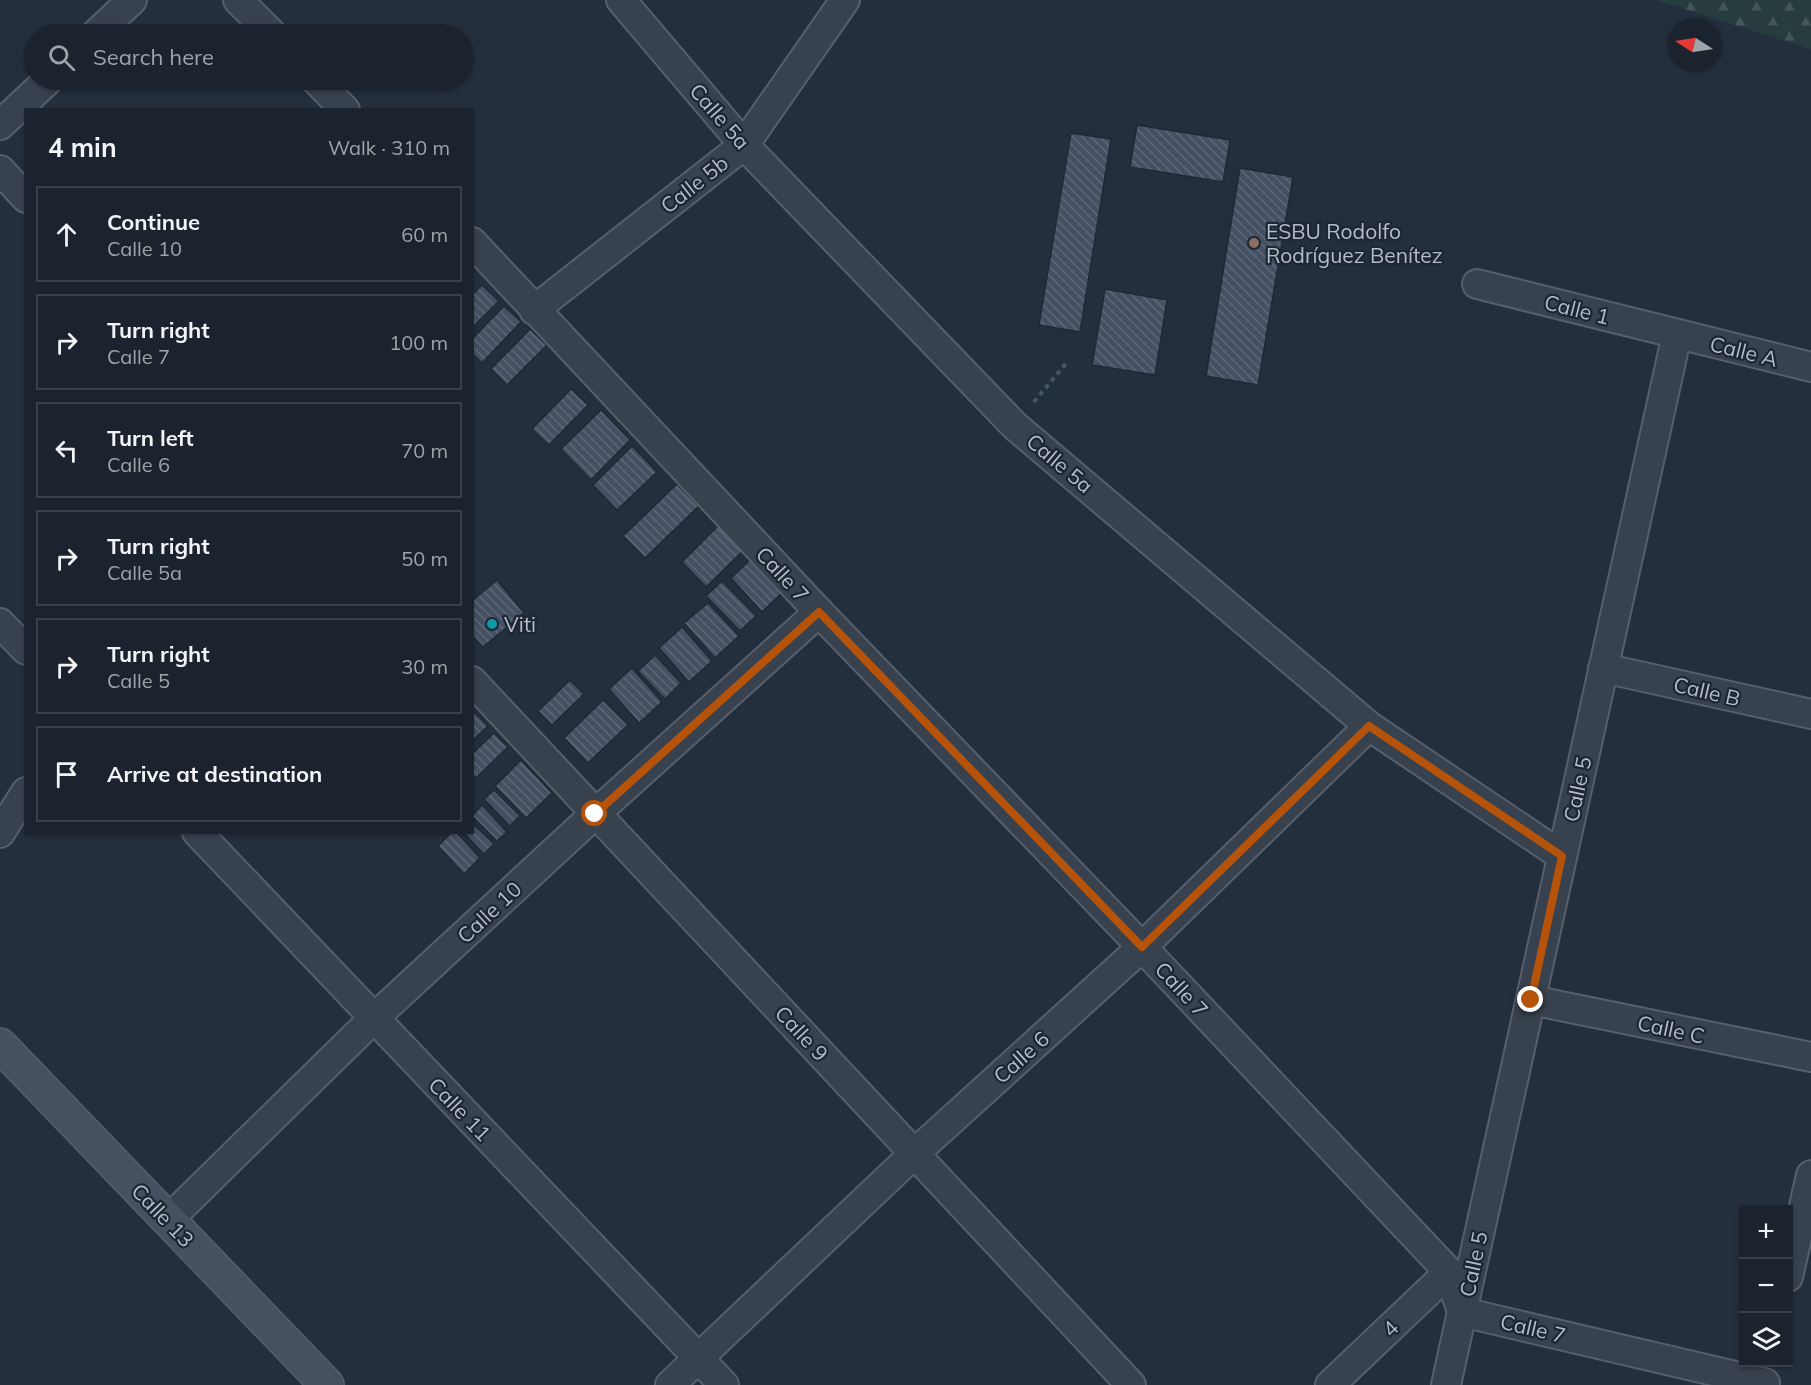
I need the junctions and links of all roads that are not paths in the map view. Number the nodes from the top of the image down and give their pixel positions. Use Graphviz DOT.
graph roads {
  1 [pos="132,0"];
  2 [pos="238,0"];
  3 [pos="621,0"];
  4 [pos="845,0"];
  5 [pos="107,24"];
  6 [pos="262,24"];
  7 [pos="38,90"];
  8 [pos="326,90"];
  9 [pos="343,108"];
  10 [pos="0,126"];
  11 [pos="744,145"];
  12 [pos="0,170"];
  13 [pos="24,196"];
  14 [pos="474,244"];
  15 [pos="1477,284"];
  16 [pos="534,310"];
  17 [pos="1677,334"];
  18 [pos="1811,367"];
  19 [pos="819,612"];
  20 [pos="0,623"];
  21 [pos="24,648"];
  22 [pos="1603,668"];
  23 [pos="474,683"];
  24 [pos="1811,714"];
  25 [pos="1369,726"];
  26 [pos="24,795"];
  27 [pos="595,814"];
  28 [pos="0,833"];
  29 [pos="199,834"];
  30 [pos="1562,856"];
  31 [pos="1142,947"];
  32 [pos="1531,1000"];
  33 [pos="373,1019"];
  34 [pos="0,1045"];
  35 [pos="1811,1058"];
  36 [pos="915,1153"];
  37 [pos="1811,1175"];
  38 [pos="168,1220"];
  39 [pos="1792,1259"];
  40 [pos="1449,1272"];
  41 [pos="1462,1312"];
  42 [pos="698,1358"];
  43 [pos="1766,1377"];
  44 [pos="318,1382"];
  45 [pos="670,1385"];
  46 [pos="724,1385"];
  47 [pos="1131,1385"];
  48 [pos="1330,1385"];
  49 [pos="1446,1385"];
  1 -- 5 [label="street"];
  2 -- 6 [label="street"];
  3 -- 11 [label="street, Calle 5a"];
  4 -- 11 [label="street, Calle 5b"];
  7 -- 10 [label="street"];
  8 -- 9 [label="street"];
  11 -- 16 [label="street, Calle 5b"];
  11 -- 25 [label="street, Calle 5a"];
  12 -- 13 [label="street"];
  14 -- 16 [label="street, Calle 7"];
  15 -- 17 [label="street, Calle 1"];
  16 -- 19 [label="street, Calle 7"];
  17 -- 18 [label="street, Calle A"];
  17 -- 22 [label="street, Calle 5"];
  19 -- 27 [label="street, Calle 10"];
  19 -- 31 [label="street, Calle 7"];
  20 -- 21 [label="street"];
  22 -- 24 [label="street, Calle B"];
  22 -- 30 [label="street, Calle 5"];
  23 -- 27 [label="street, Calle 9"];
  25 -- 30 [label="street, Calle 5a"];
  25 -- 31 [label="street, Calle 6"];
  26 -- 28 [label="street"];
  27 -- 33 [label="street, Calle 10"];
  27 -- 36 [label="street, Calle 9"];
  29 -- 33 [label="street, Calle 11"];
  30 -- 32 [label="street, Calle 5"];
  31 -- 36 [label="street, Calle 6"];
  31 -- 40 [label="street, Calle 7"];
  32 -- 35 [label="street, Calle C"];
  32 -- 41 [label="street, Calle 5"];
  33 -- 38 [label="street, Calle 10"];
  33 -- 42 [label="street, Calle 11"];
  34 -- 38 [label="main road, Calle 13"];
  36 -- 42 [label="street, Calle 6"];
  36 -- 47 [label="street, Calle 9"];
  37 -- 39 [label="street"];
  38 -- 44 [label="main road, Calle 13"];
  40 -- 41 [label="street, Calle 7"];
  40 -- 48 [label="street, 4"];
  41 -- 43 [label="street, Calle 7"];
  41 -- 49 [label="street, Calle 5"];
  42 -- 45 [label="street, Calle 6"];
  42 -- 46 [label="street, Calle 11"];
}
